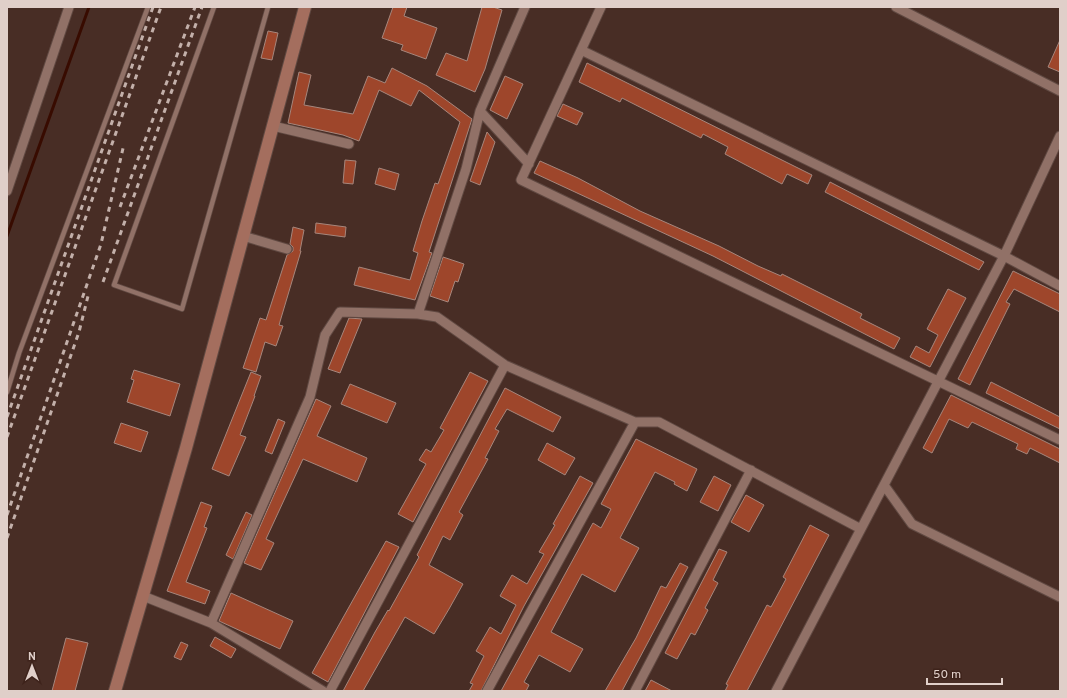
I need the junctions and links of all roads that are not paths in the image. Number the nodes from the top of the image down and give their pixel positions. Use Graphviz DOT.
graph roads {
  1 [pos="69,7"];
  2 [pos="148,7"];
  3 [pos="214,7"];
  4 [pos="268,7"];
  5 [pos="305,7"];
  6 [pos="526,7"];
  7 [pos="601,7"];
  8 [pos="896,7"];
  9 [pos="581,50"];
  10 [pos="1060,90"];
  11 [pos="480,111"];
  12 [pos="273,126"];
  13 [pos="1060,136"];
  14 [pos="349,144"];
  15 [pos="529,164"];
  16 [pos="7,191"];
  17 [pos="243,236"];
  18 [pos="287,249"];
  19 [pos="1004,256"];
  20 [pos="1060,286"];
  21 [pos="418,314"];
  22 [pos="505,365"];
  23 [pos="939,381"];
  24 [pos="7,392"];
  25 [pos="635,422"];
  26 [pos="1060,440"];
  27 [pos="750,470"];
  28 [pos="884,485"];
  29 [pos="861,529"];
  30 [pos="143,596"];
  31 [pos="1060,597"];
  32 [pos="211,623"];
  33 [pos="115,691"];
  34 [pos="323,691"];
  35 [pos="330,691"];
  36 [pos="487,691"];
  37 [pos="635,691"];
  38 [pos="776,691"];
  1 -- 16 [label="street"];
  2 -- 24 [label="lane"];
  3 -- 4 [label="lane"];
  5 -- 12 [label="main road"];
  6 -- 11 [label="street"];
  7 -- 9 [label="street"];
  8 -- 10 [label="street"];
  9 -- 15 [label="street"];
  9 -- 19 [label="street"];
  11 -- 15 [label="street"];
  11 -- 21 [label="street"];
  12 -- 14 [label="street"];
  12 -- 17 [label="main road"];
  13 -- 19 [label="street"];
  15 -- 23 [label="street"];
  17 -- 18 [label="street"];
  17 -- 30 [label="main road"];
  19 -- 20 [label="street"];
  19 -- 23 [label="street"];
  21 -- 22 [label="street"];
  21 -- 32 [label="street"];
  22 -- 25 [label="street"];
  22 -- 35 [label="street"];
  23 -- 26 [label="street"];
  23 -- 28 [label="street"];
  25 -- 27 [label="street"];
  25 -- 36 [label="street"];
  27 -- 29 [label="street"];
  27 -- 37 [label="street"];
  28 -- 29 [label="street"];
  28 -- 31 [label="street"];
  29 -- 38 [label="street"];
  30 -- 32 [label="street"];
  30 -- 33 [label="main road"];
  32 -- 34 [label="street"];
}
